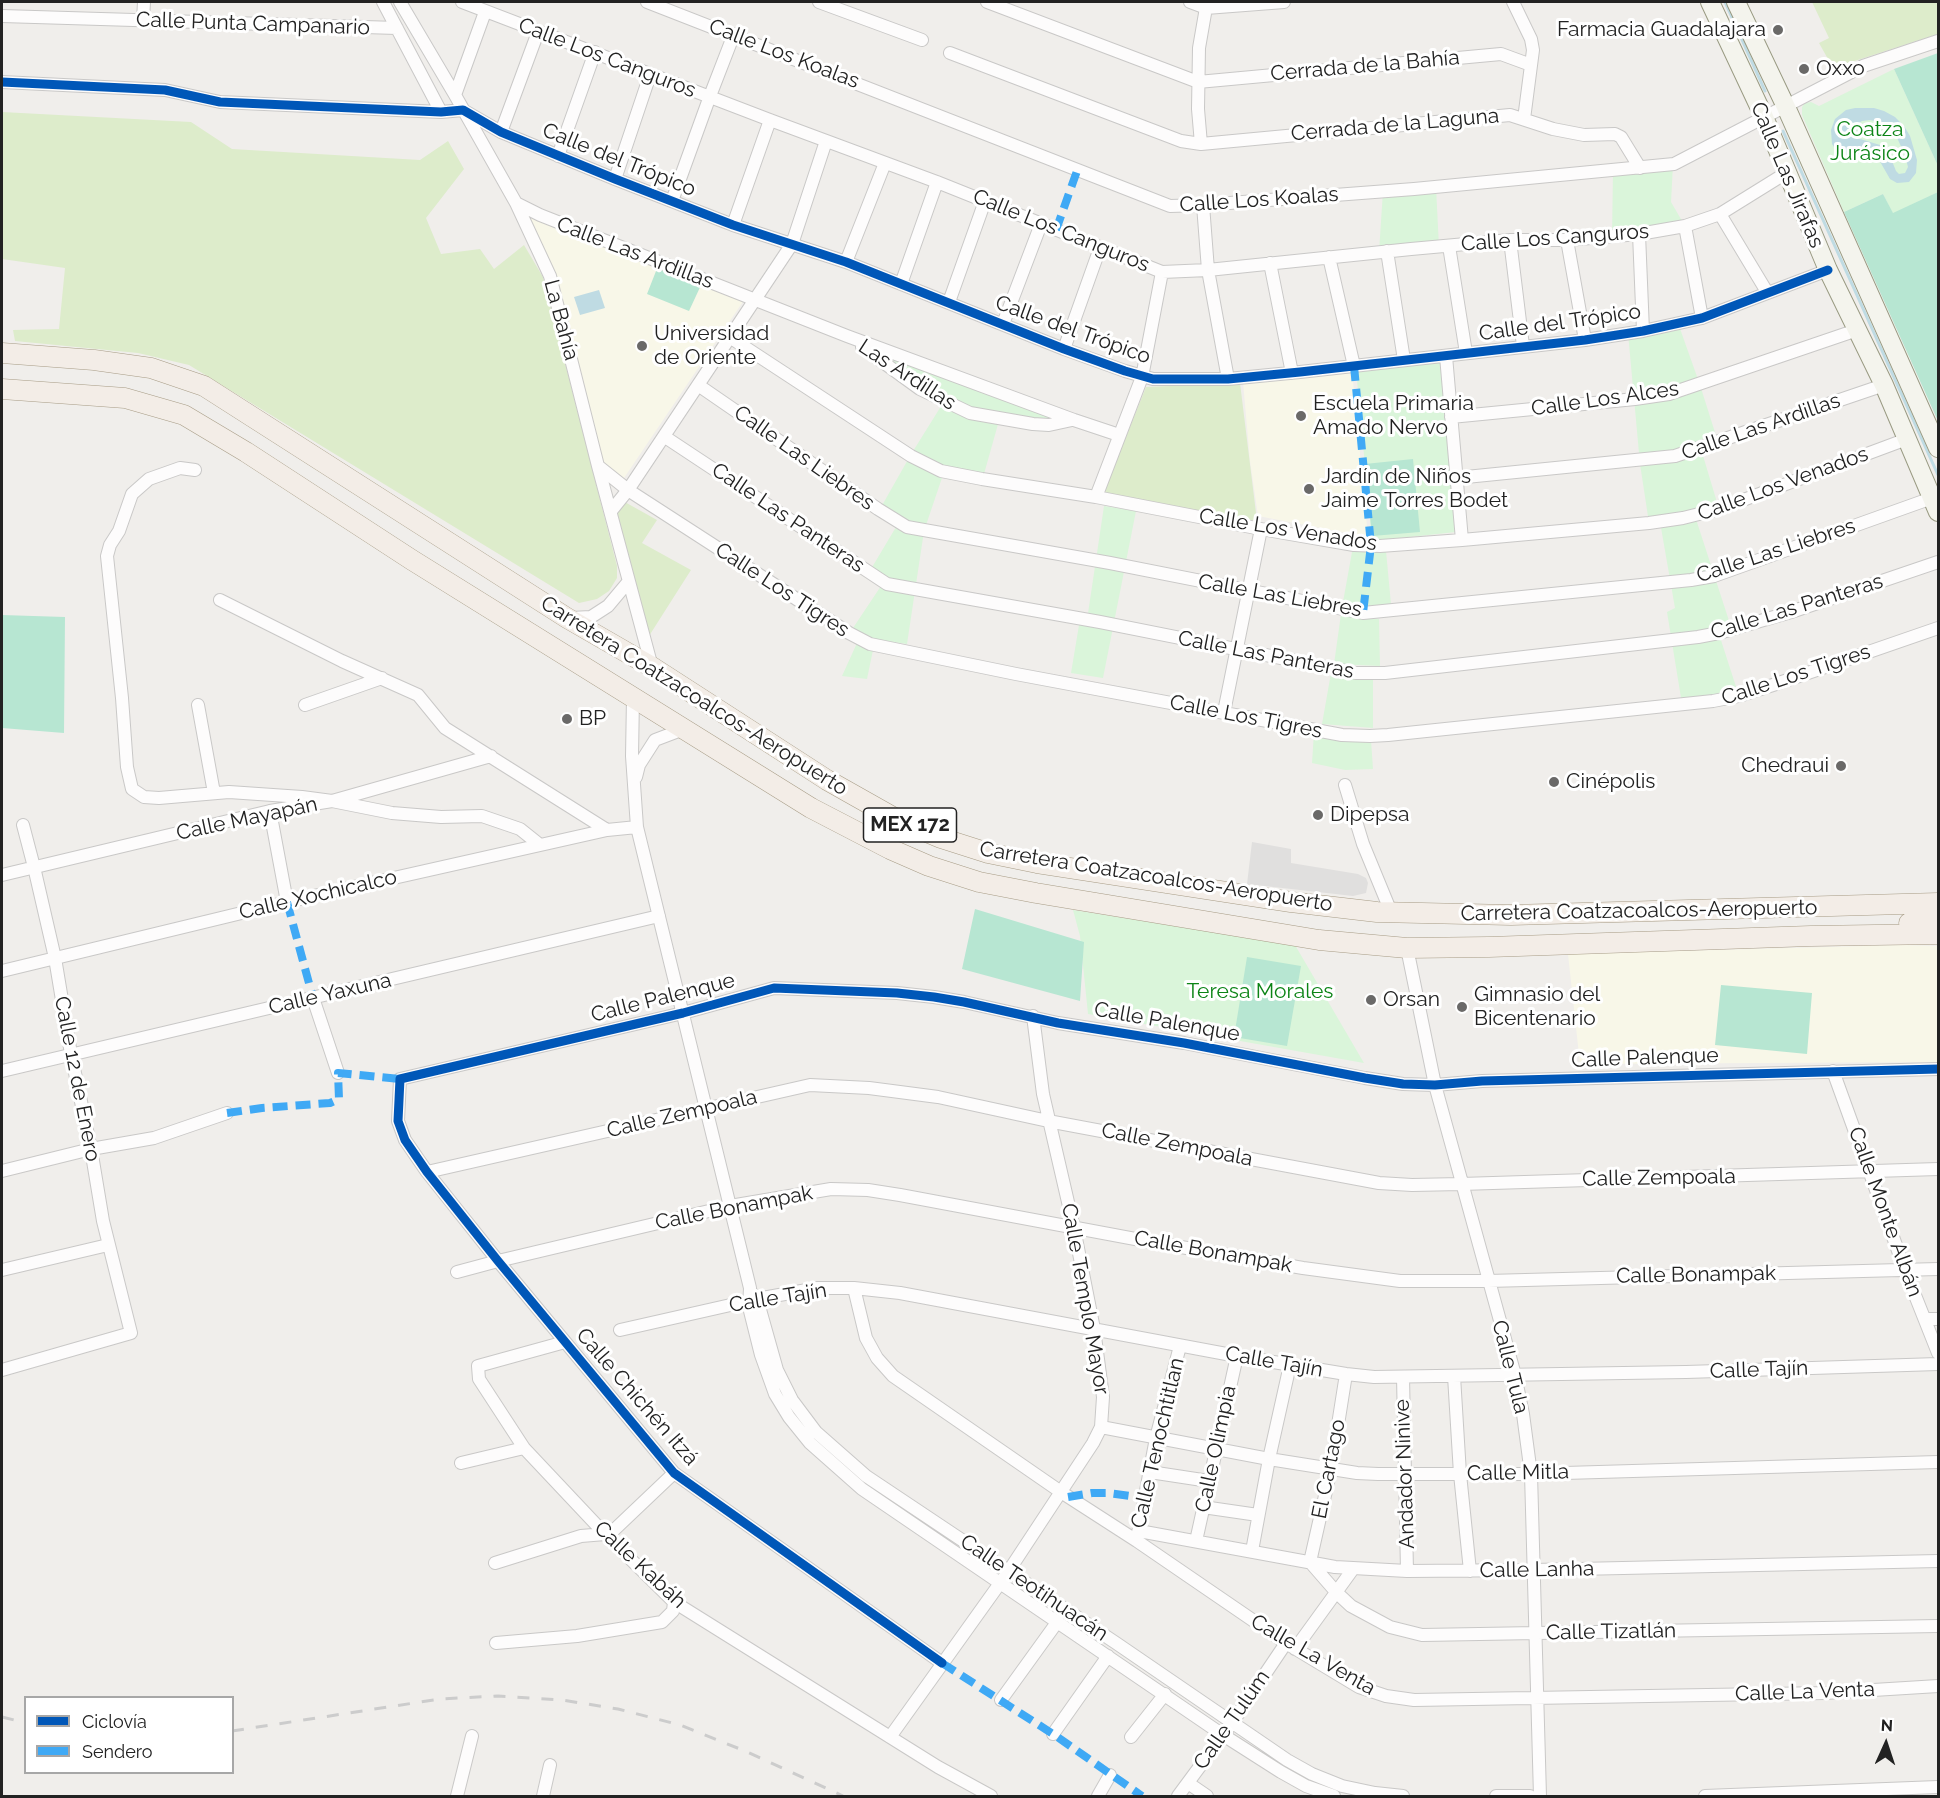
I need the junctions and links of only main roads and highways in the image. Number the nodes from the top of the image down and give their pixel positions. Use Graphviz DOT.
graph roads {
  1 [pos="1710,2"];
  2 [pos="1736,2"];
  3 [pos="2,353"];
  4 [pos="2,389"];
  5 [pos="1938,448"];
  6 [pos="1935,505"];
  7 [pos="440,538"];
  8 [pos="422,566"];
  9 [pos="827,780"];
  10 [pos="811,808"];
  11 [pos="1128,877"];
  12 [pos="1938,903"];
  13 [pos="1123,907"];
  14 [pos="1580,913"];
  15 [pos="1938,919"];
  16 [pos="1938,934"];
  17 [pos="1811,936"];
  18 [pos="1572,944"];
  1 -- 6 [label="main road, Calle Las Jirafas"];
  2 -- 5 [label="main road, Calle Las Jirafas"];
  3 -- 7 [label="main road, Carretera Coatzacoalcos-Aeropuerto / MEX 172"];
  4 -- 8 [label="main road, Carretera Coatzacoalcos-Aeropuerto / MEX 172"];
  7 -- 8 [label="main road"];
  7 -- 9 [label="main road, Carretera Coatzacoalcos-Aeropuerto / MEX 172"];
  8 -- 10 [label="main road, Carretera Coatzacoalcos-Aeropuerto / MEX 172"];
  9 -- 10 [label="main road"];
  9 -- 11 [label="main road, Carretera Coatzacoalcos-Aeropuerto / MEX 172"];
  10 -- 13 [label="main road, Carretera Coatzacoalcos-Aeropuerto / MEX 172"];
  11 -- 13 [label="main road"];
  11 -- 14 [label="main road, Carretera Coatzacoalcos-Aeropuerto / MEX 172"];
  12 -- 14 [label="main road, Carretera Coatzacoalcos-Aeropuerto / MEX 172"];
  13 -- 18 [label="main road, Carretera Coatzacoalcos-Aeropuerto / MEX 172"];
  14 -- 18 [label="main road"];
  15 -- 17 [label="main road"];
  16 -- 17 [label="main road, Carretera Coatzacoalcos-Aeropuerto / MEX 172"];
  17 -- 18 [label="main road, Carretera Coatzacoalcos-Aeropuerto / MEX 172"];
}
